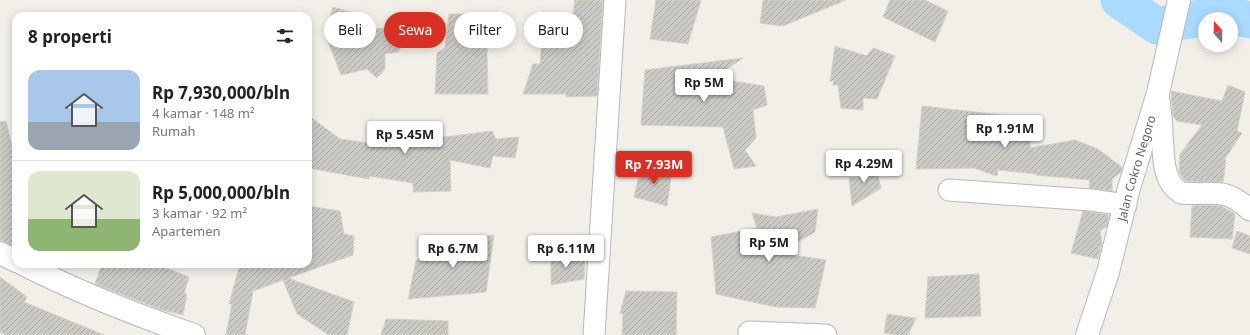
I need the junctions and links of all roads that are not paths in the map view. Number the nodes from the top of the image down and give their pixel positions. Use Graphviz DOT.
graph roads {
  1 [pos="615,0"];
  2 [pos="1179,0"];
  3 [pos="1158,93"];
  4 [pos="949,190"];
  5 [pos="1126,205"];
  6 [pos="1250,210"];
  7 [pos="0,253"];
  8 [pos="12,259"];
  9 [pos="31,268"];
  10 [pos="749,332"];
  11 [pos="194,335"];
  12 [pos="594,335"];
  13 [pos="826,335"];
  14 [pos="1087,335"];
  1 -- 12 [label="street"];
  2 -- 3 [label="street, Jalan Cokro Negoro"];
  3 -- 5 [label="street, Jalan Cokro Negoro"];
  3 -- 6 [label="street"];
  4 -- 5 [label="street"];
  5 -- 14 [label="street, Jalan Cokro Negoro"];
  7 -- 8 [label="street"];
  9 -- 11 [label="street"];
  10 -- 13 [label="street"];
}
